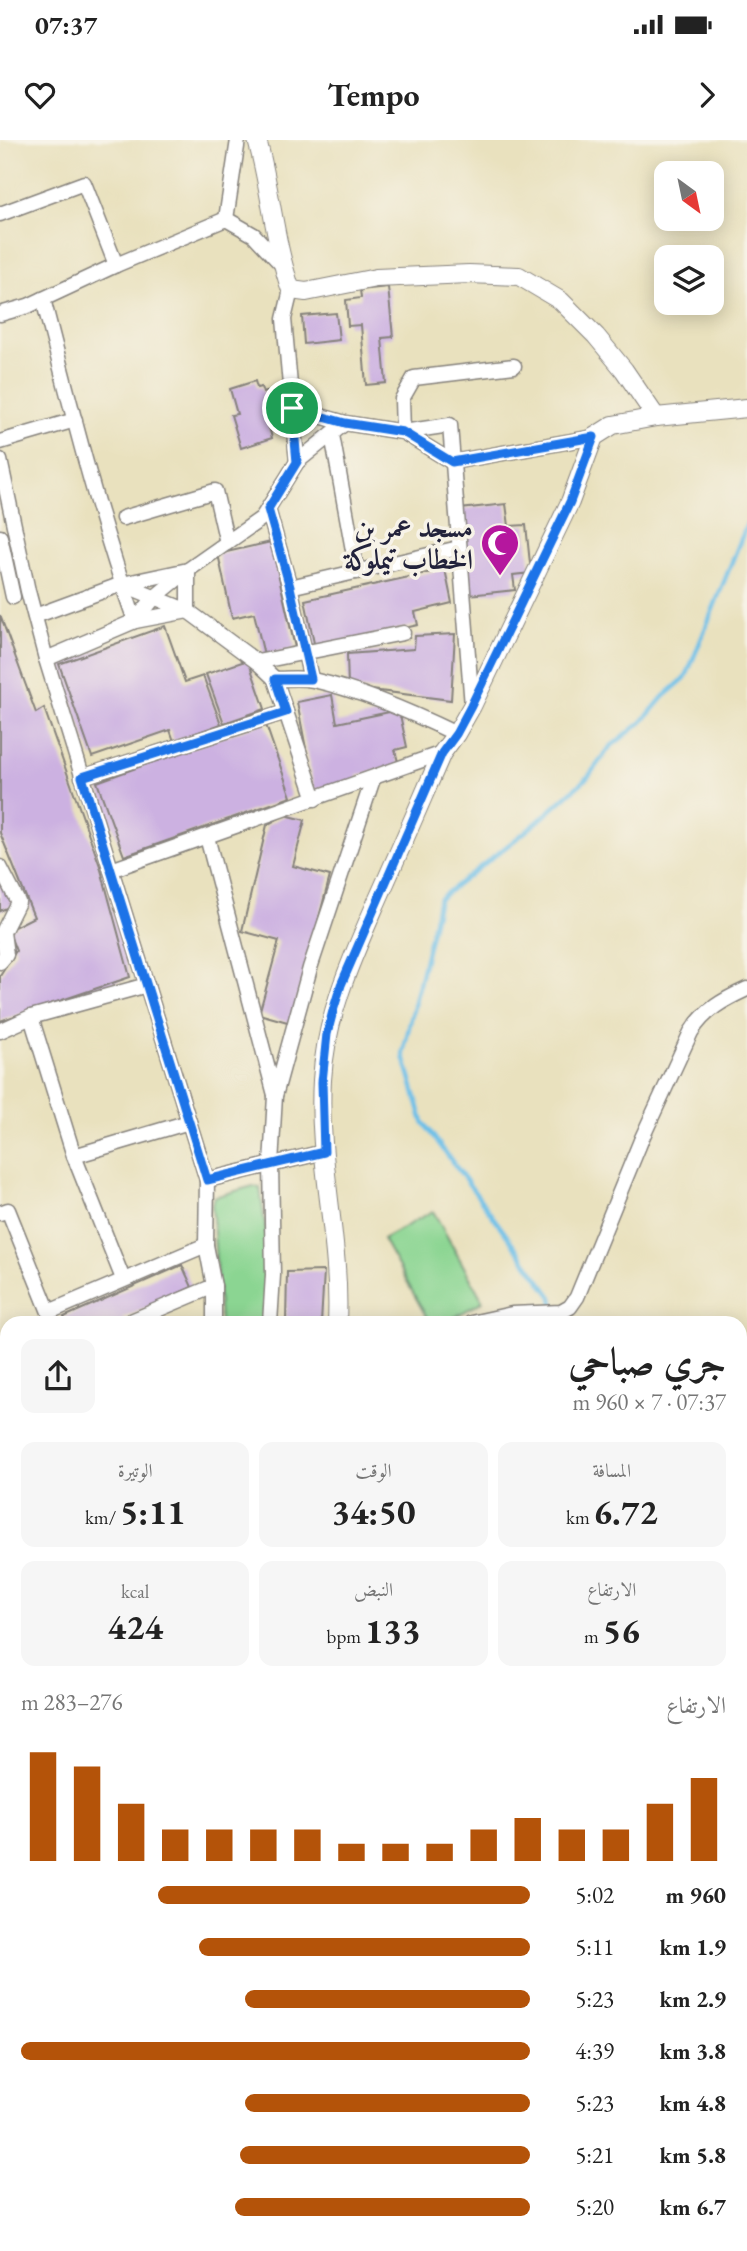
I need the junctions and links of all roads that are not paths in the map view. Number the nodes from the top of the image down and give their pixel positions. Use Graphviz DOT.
graph roads {
  1 [pos="238,140"];
  2 [pos="257,140"];
  3 [pos="0,214"];
  4 [pos="226,219"];
  5 [pos="116,265"];
  6 [pos="283,265"];
  7 [pos="291,290"];
  8 [pos="43,299"];
  9 [pos="0,314"];
  10 [pos="514,366"];
  11 [pos="292,408"];
  12 [pos="744,411"];
  13 [pos="656,417"];
  14 [pos="75,420"];
  15 [pos="345,423"];
  16 [pos="403,432"];
  17 [pos="332,435"];
  18 [pos="594,437"];
  19 [pos="0,442"];
  20 [pos="0,460"];
  21 [pos="297,462"];
  22 [pos="452,462"];
  23 [pos="268,509"];
  24 [pos="123,517"];
  25 [pos="0,537"];
  26 [pos="227,543"];
  27 [pos="459,548"];
  28 [pos="188,570"];
  29 [pos="357,572"];
  30 [pos="122,584"];
  31 [pos="290,587"];
  32 [pos="28,591"];
  33 [pos="154,598"];
  34 [pos="6,600"];
  35 [pos="188,611"];
  36 [pos="34,616"];
  37 [pos="135,621"];
  38 [pos="403,633"];
  39 [pos="305,654"];
  40 [pos="46,659"];
  41 [pos="257,662"];
  42 [pos="275,679"];
  43 [pos="311,679"];
  44 [pos="471,706"];
  45 [pos="286,712"];
  46 [pos="456,734"];
  47 [pos="442,753"];
  48 [pos="82,777"];
  49 [pos="373,779"];
  50 [pos="315,799"];
  51 [pos="206,837"];
  52 [pos="0,867"];
  53 [pos="111,870"];
  54 [pos="0,962"];
  55 [pos="147,985"];
  56 [pos="747,989"];
  57 [pos="31,1017"];
  58 [pos="0,1031"];
  59 [pos="275,1096"];
  60 [pos="189,1122"];
  61 [pos="324,1152"];
  62 [pos="74,1156"];
  63 [pos="271,1164"];
  64 [pos="207,1180"];
  65 [pos="0,1213"];
  66 [pos="206,1245"];
  67 [pos="123,1279"];
  68 [pos="214,1286"];
  69 [pos="50,1316"];
  70 [pos="55,1316"];
  71 [pos="143,1316"];
  72 [pos="214,1316"];
  73 [pos="270,1316"];
  74 [pos="337,1316"];
  75 [pos="503,1316"];
  1 -- 4 [label="street"];
  2 -- 6 [label="street"];
  3 -- 5 [label="street"];
  4 -- 5 [label="street"];
  4 -- 6 [label="street"];
  5 -- 8 [label="street"];
  6 -- 7 [label="street"];
  7 -- 11 [label="street"];
  7 -- 13 [label="street"];
  8 -- 9 [label="street"];
  8 -- 14 [label="street"];
  10 -- 16 [label="street"];
  11 -- 15 [label="street"];
  11 -- 21 [label="street"];
  12 -- 13 [label="street"];
  13 -- 18 [label="street"];
  14 -- 19 [label="street"];
  14 -- 30 [label="street"];
  15 -- 16 [label="street"];
  15 -- 17 [label="street"];
  16 -- 22 [label="street"];
  16 -- 22 [label="street"];
  17 -- 21 [label="street"];
  17 -- 29 [label="street"];
  18 -- 22 [label="street"];
  18 -- 44 [label="street"];
  20 -- 32 [label="street"];
  21 -- 23 [label="street"];
  22 -- 27 [label="street"];
  23 -- 26 [label="street"];
  23 -- 31 [label="street"];
  24 -- 26 [label="street"];
  25 -- 34 [label="street"];
  26 -- 28 [label="street"];
  27 -- 29 [label="street"];
  27 -- 44 [label="street"];
  28 -- 30 [label="street"];
  28 -- 33 [label="street"];
  28 -- 35 [label="street"];
  29 -- 31 [label="street"];
  30 -- 33 [label="street"];
  30 -- 36 [label="street"];
  30 -- 37 [label="street"];
  31 -- 39 [label="street"];
  32 -- 34 [label="street"];
  32 -- 36 [label="street"];
  33 -- 35 [label="street"];
  33 -- 37 [label="street"];
  35 -- 37 [label="street"];
  35 -- 41 [label="street"];
  36 -- 40 [label="street"];
  37 -- 40 [label="street"];
  38 -- 39 [label="street"];
  39 -- 41 [label="street"];
  39 -- 43 [label="street"];
  40 -- 48 [label="street"];
  41 -- 42 [label="street"];
  42 -- 43 [label="street"];
  42 -- 45 [label="street"];
  43 -- 46 [label="street"];
  44 -- 46 [label="street"];
  45 -- 48 [label="street"];
  45 -- 50 [label="street"];
  46 -- 47 [label="street"];
  47 -- 49 [label="street"];
  47 -- 61 [label="street"];
  48 -- 53 [label="street"];
  49 -- 50 [label="street"];
  49 -- 59 [label="street"];
  50 -- 51 [label="street"];
  51 -- 53 [label="street"];
  51 -- 59 [label="street"];
  52 -- 54 [label="street"];
  53 -- 55 [label="street"];
  55 -- 57 [label="street"];
  55 -- 60 [label="street"];
  56 -- 75 [label="street"];
  57 -- 58 [label="street"];
  57 -- 62 [label="street"];
  59 -- 63 [label="street"];
  60 -- 62 [label="street"];
  60 -- 64 [label="street"];
  61 -- 63 [label="street"];
  61 -- 74 [label="street"];
  62 -- 67 [label="street"];
  63 -- 64 [label="street"];
  63 -- 73 [label="street"];
  64 -- 66 [label="street"];
  65 -- 69 [label="street"];
  66 -- 67 [label="street"];
  66 -- 68 [label="street"];
  67 -- 70 [label="street"];
  68 -- 71 [label="street"];
  68 -- 72 [label="street"];
}
